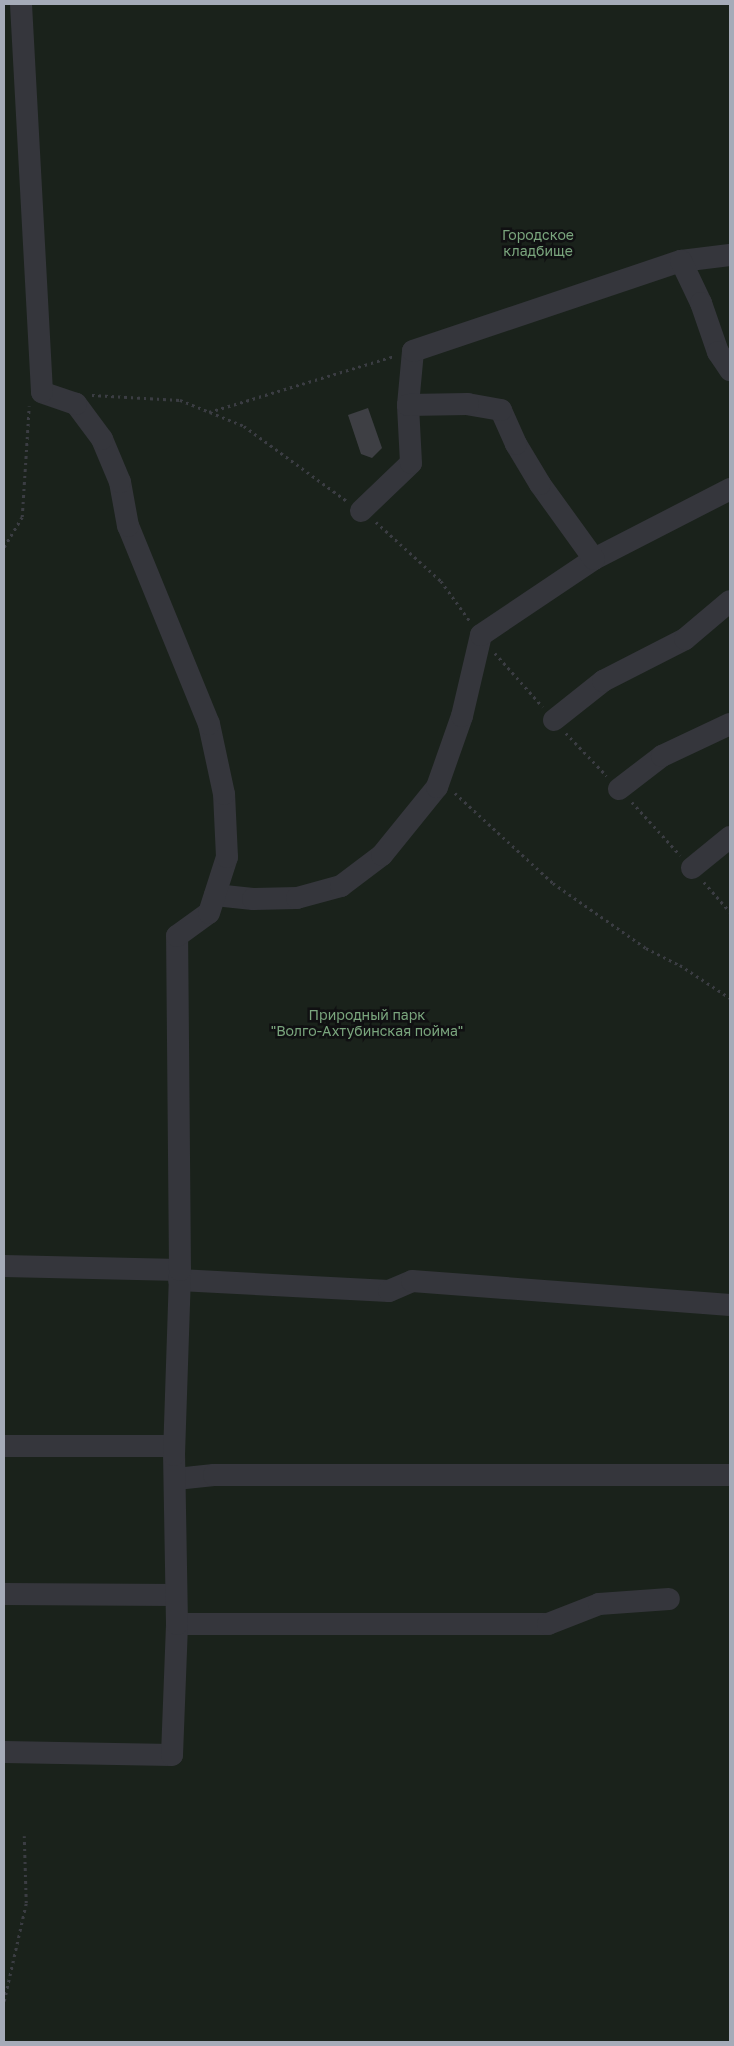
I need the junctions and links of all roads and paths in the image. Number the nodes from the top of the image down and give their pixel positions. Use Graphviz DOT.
graph roads {
  1 [pos="21,4"];
  2 [pos="730,255"];
  3 [pos="681,261"];
  4 [pos="413,352"];
  5 [pos="730,370"];
  6 [pos="42,392"];
  7 [pos="91,395"];
  8 [pos="408,405"];
  9 [pos="209,412"];
  10 [pos="730,489"];
  11 [pos="361,511"];
  12 [pos="4,546"];
  13 [pos="594,559"];
  14 [pos="730,601"];
  15 [pos="480,634"];
  16 [pos="554,720"];
  17 [pos="730,724"];
  18 [pos="440,780"];
  19 [pos="619,789"];
  20 [pos="730,837"];
  21 [pos="692,868"];
  22 [pos="215,895"];
  23 [pos="730,912"];
  24 [pos="730,998"];
  25 [pos="4,1266"];
  26 [pos="180,1275"];
  27 [pos="730,1305"];
  28 [pos="4,1446"];
  29 [pos="174,1446"];
  30 [pos="730,1475"];
  31 [pos="176,1479"];
  32 [pos="4,1594"];
  33 [pos="176,1595"];
  34 [pos="669,1598"];
  35 [pos="177,1624"];
  36 [pos="4,1752"];
  37 [pos="24,1836"];
  38 [pos="4,2001"];
  1 -- 6 [label="street"];
  2 -- 3 [label="street"];
  3 -- 4 [label="street"];
  3 -- 5 [label="street"];
  4 -- 8 [label="street"];
  4 -- 9 [label="path"];
  6 -- 12 [label="path"];
  6 -- 22 [label="street"];
  7 -- 9 [label="path"];
  8 -- 11 [label="street"];
  8 -- 13 [label="street"];
  9 -- 11 [label="path"];
  10 -- 13 [label="street"];
  11 -- 15 [label="path"];
  13 -- 15 [label="street"];
  14 -- 16 [label="street"];
  15 -- 16 [label="path"];
  15 -- 18 [label="street"];
  16 -- 19 [label="path"];
  17 -- 19 [label="street"];
  18 -- 22 [label="street"];
  18 -- 24 [label="path"];
  19 -- 21 [label="path"];
  20 -- 21 [label="street"];
  21 -- 23 [label="path"];
  22 -- 26 [label="street"];
  25 -- 26 [label="street"];
  26 -- 27 [label="street"];
  26 -- 29 [label="street"];
  28 -- 29 [label="street"];
  29 -- 31 [label="street"];
  30 -- 31 [label="street"];
  31 -- 33 [label="street"];
  32 -- 33 [label="street"];
  33 -- 35 [label="street"];
  34 -- 35 [label="street"];
  35 -- 36 [label="street"];
  37 -- 38 [label="path"];
}
